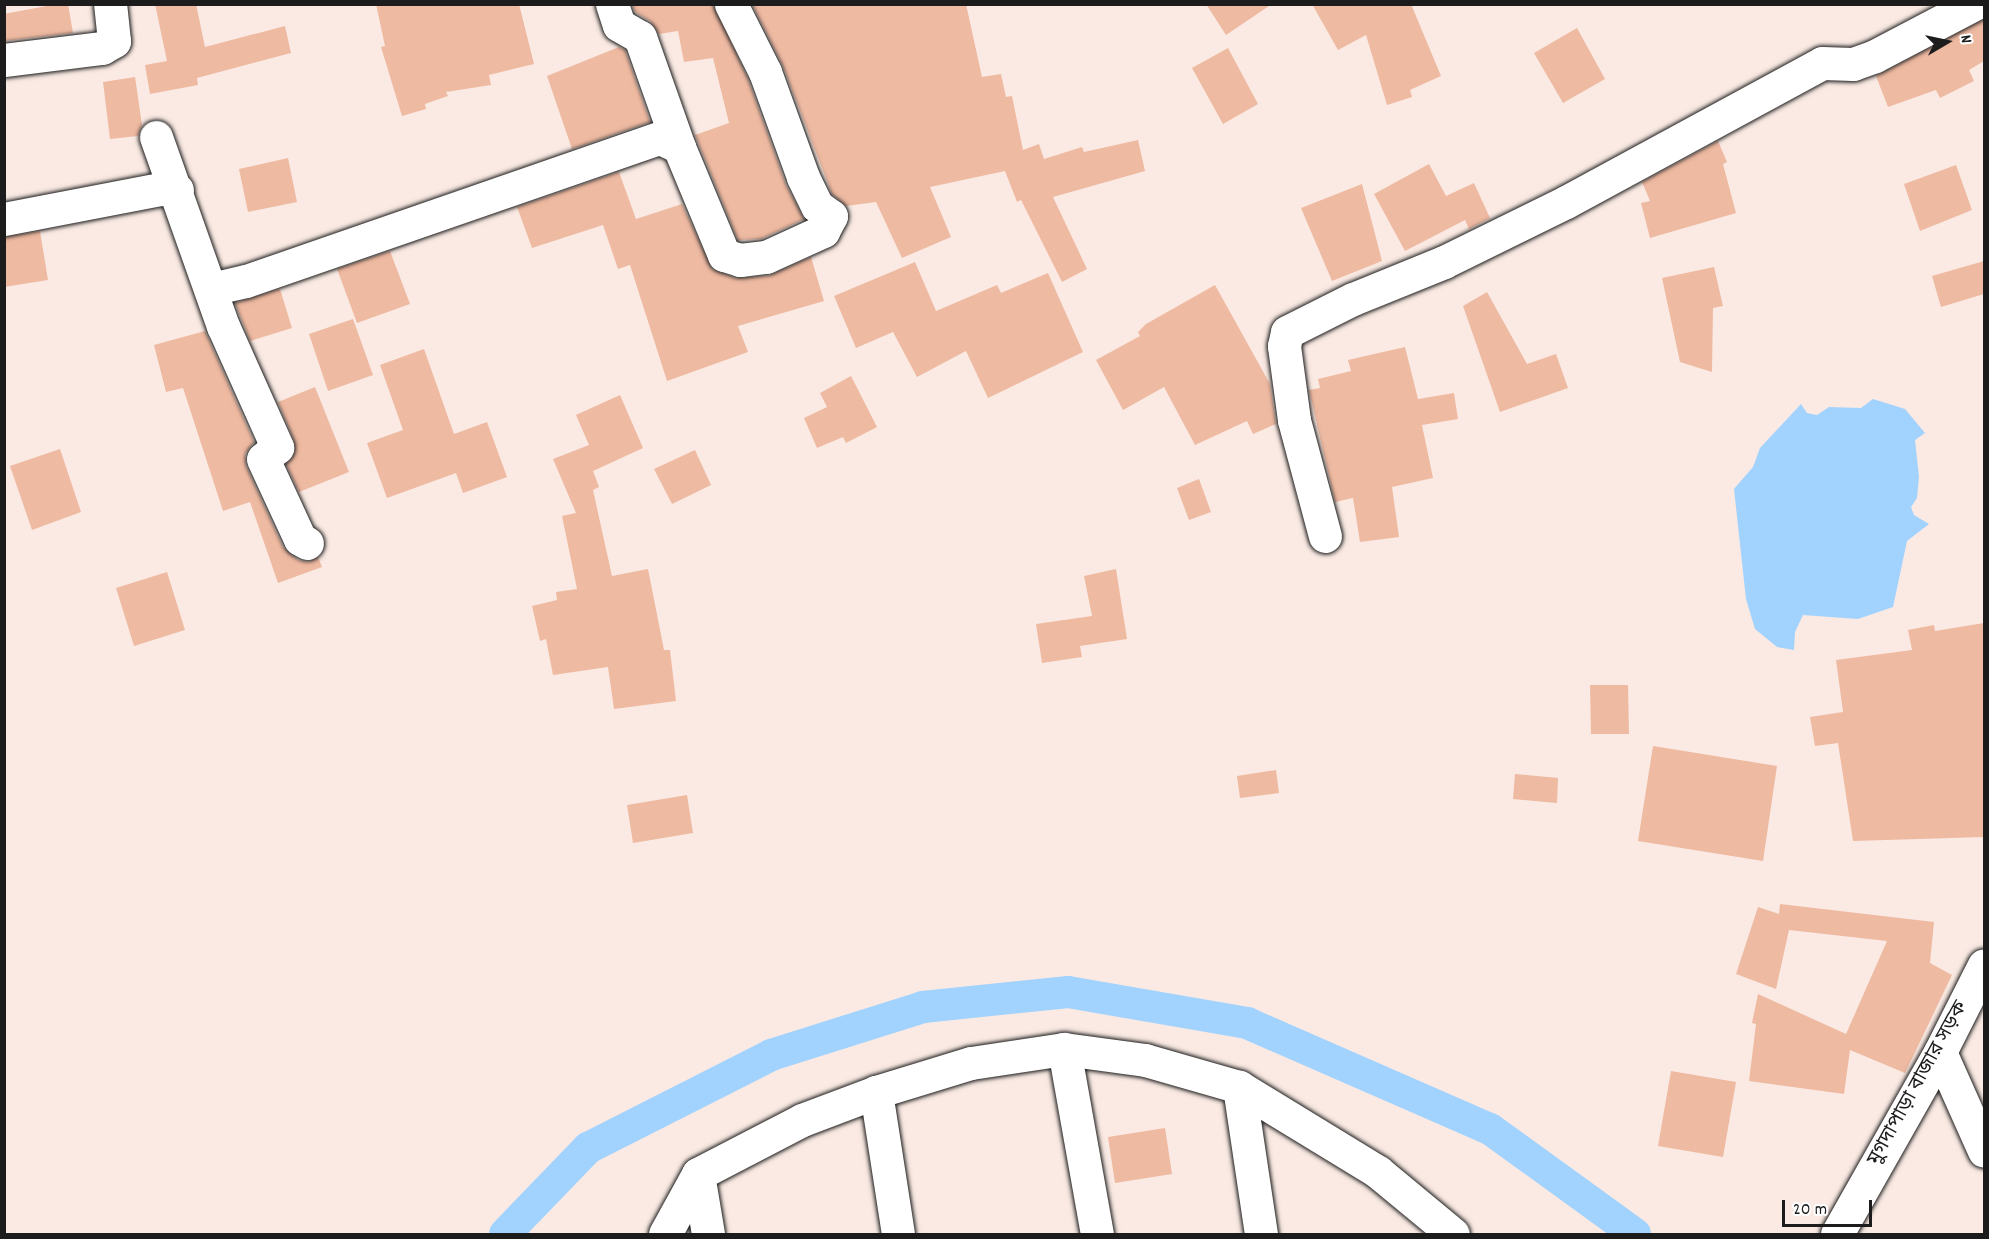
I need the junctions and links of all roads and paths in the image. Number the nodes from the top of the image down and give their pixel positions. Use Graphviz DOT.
graph roads {
  1 [pos="110,4"];
  2 [pos="612,4"];
  3 [pos="731,4"];
  4 [pos="1974,4"];
  5 [pos="4,60"];
  6 [pos="156,137"];
  7 [pos="679,147"];
  8 [pos="177,190"];
  9 [pos="4,219"];
  10 [pos="211,289"];
  11 [pos="1325,536"];
  12 [pos="307,543"];
  13 [pos="1984,965"];
  14 [pos="1064,1049"];
  15 [pos="1940,1052"];
  16 [pos="1239,1087"];
  17 [pos="876,1092"];
  18 [pos="1983,1146"];
  19 [pos="698,1174"];
  20 [pos="665,1234"];
  21 [pos="708,1234"];
  22 [pos="898,1234"];
  23 [pos="1097,1234"];
  24 [pos="1261,1234"];
  25 [pos="1453,1234"];
  26 [pos="1837,1234"];
  1 -- 5 [label="street"];
  2 -- 7 [label="street"];
  3 -- 7 [label="street"];
  4 -- 11 [label="street"];
  6 -- 8 [label="street"];
  7 -- 10 [label="street"];
  8 -- 9 [label="street"];
  8 -- 10 [label="street"];
  10 -- 12 [label="street"];
  13 -- 15 [label="street, মুগদাপাড়া বাজার সড়ক"];
  14 -- 16 [label="street"];
  14 -- 17 [label="street"];
  14 -- 23 [label="street"];
  15 -- 18 [label="street"];
  15 -- 26 [label="street, মুগদাপাড়া বাজার সড়ক"];
  16 -- 24 [label="street"];
  16 -- 25 [label="street"];
  17 -- 19 [label="street"];
  17 -- 22 [label="street"];
  19 -- 20 [label="street"];
  19 -- 21 [label="street"];
}
